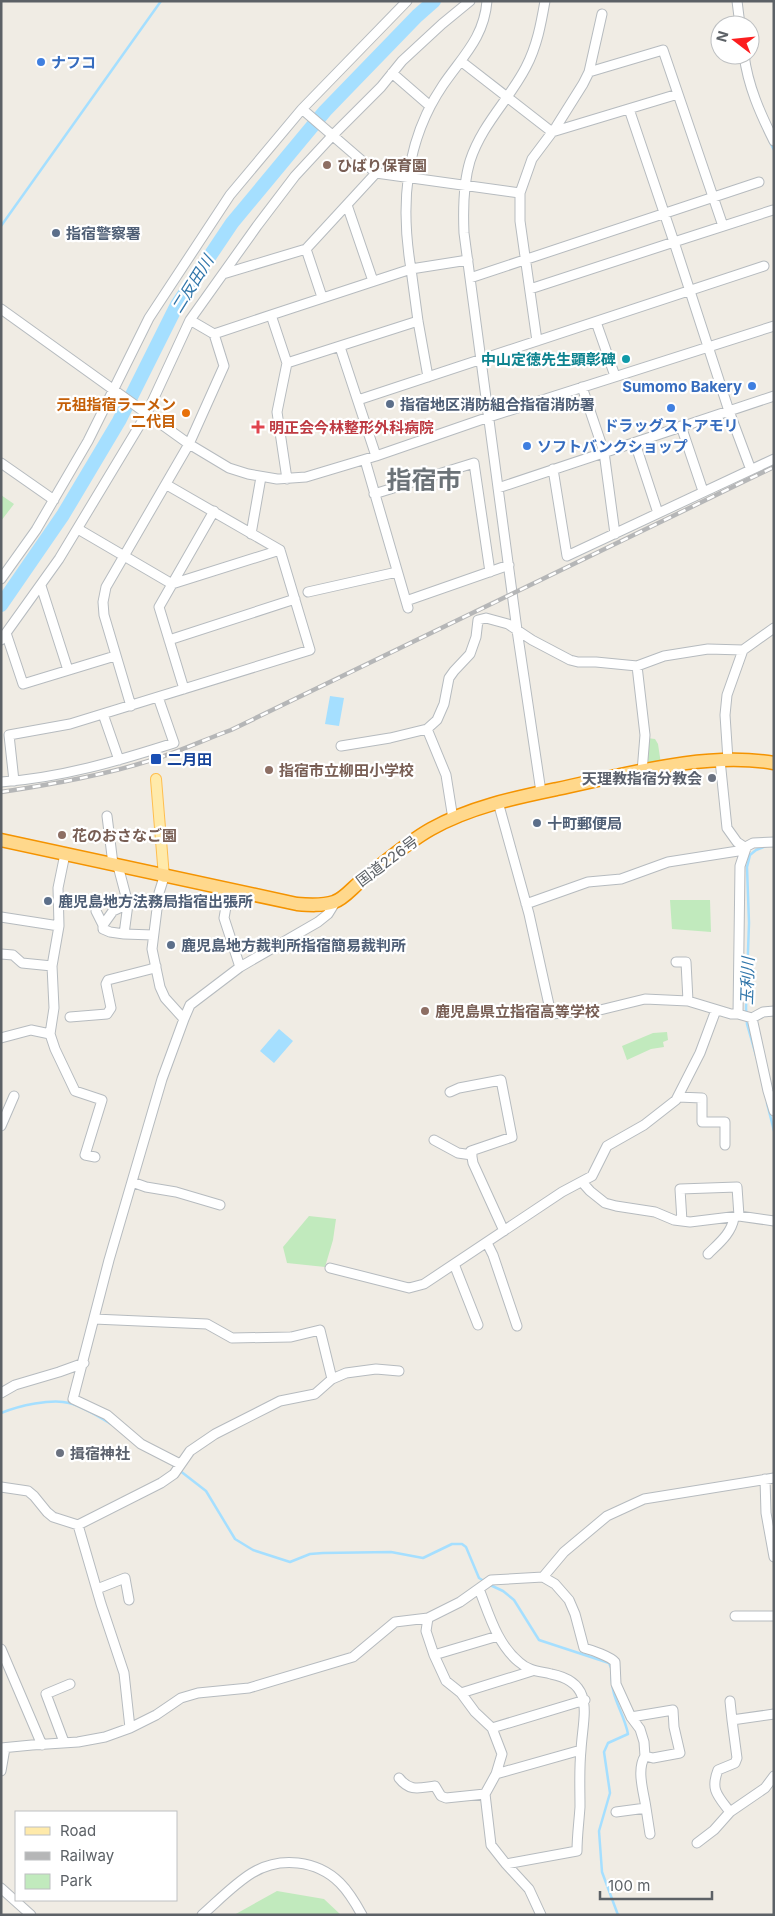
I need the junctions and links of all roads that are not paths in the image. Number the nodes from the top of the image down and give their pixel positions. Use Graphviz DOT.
graph roads {
  1 [pos="407,1"];
  2 [pos="470,1"];
  3 [pos="486,1"];
  4 [pos="545,1"];
  5 [pos="738,1"];
  6 [pos="602,14"];
  7 [pos="739,15"];
  8 [pos="462,62"];
  9 [pos="746,65"];
  10 [pos="589,72"];
  11 [pos="392,73"];
  12 [pos="678,94"];
  13 [pos="506,97"];
  14 [pos="430,106"];
  15 [pos="302,109"];
  16 [pos="629,109"];
  17 [pos="552,132"];
  18 [pos="332,135"];
  19 [pos="774,141"];
  20 [pos="376,173"];
  21 [pos="407,178"];
  22 [pos="759,182"];
  23 [pos="465,186"];
  24 [pos="520,193"];
  25 [pos="714,198"];
  26 [pos="347,205"];
  27 [pos="773,210"];
  28 [pos="665,214"];
  29 [pos="724,226"];
  30 [pos="674,242"];
  31 [pos="306,249"];
  32 [pos="468,260"];
  33 [pos="526,260"];
  34 [pos="764,266"];
  35 [pos="411,269"];
  36 [pos="223,274"];
  37 [pos="470,278"];
  38 [pos="373,281"];
  39 [pos="530,289"];
  40 [pos="690,291"];
  41 [pos="322,297"];
  42 [pos="1,309"];
  43 [pos="270,315"];
  44 [pos="190,320"];
  45 [pos="418,321"];
  46 [pos="596,322"];
  47 [pos="774,326"];
  48 [pos="214,334"];
  49 [pos="537,341"];
  50 [pos="708,346"];
  51 [pos="340,347"];
  52 [pos="481,359"];
  53 [pos="287,363"];
  54 [pos="615,376"];
  55 [pos="428,377"];
  56 [pos="582,387"];
  57 [pos="114,389"];
  58 [pos="774,396"];
  59 [pos="358,400"];
  60 [pos="729,411"];
  61 [pos="144,412"];
  62 [pos="489,417"];
  63 [pos="681,426"];
  64 [pos="635,443"];
  65 [pos="189,444"];
  66 [pos="604,452"];
  67 [pos="376,456"];
  68 [pos="364,460"];
  69 [pos="774,460"];
  70 [pos="1,463"];
  71 [pos="553,469"];
  72 [pos="751,470"];
  73 [pos="261,477"];
  74 [pos="287,479"];
  75 [pos="166,485"];
  76 [pos="498,488"];
  77 [pos="703,491"];
  78 [pos="374,494"];
  79 [pos="54,500"];
  80 [pos="214,511"];
  81 [pos="658,513"];
  82 [pos="78,529"];
  83 [pos="251,534"];
  84 [pos="615,534"];
  85 [pos="280,550"];
  86 [pos="124,556"];
  87 [pos="509,565"];
  88 [pos="397,572"];
  89 [pos="490,572"];
  90 [pos="1,579"];
  91 [pos="172,584"];
  92 [pos="41,586"];
  93 [pos="308,592"];
  94 [pos="295,599"];
  95 [pos="774,628"];
  96 [pos="517,630"];
  97 [pos="4,637"];
  98 [pos="169,640"];
  99 [pos="743,650"];
  100 [pos="116,656"];
  101 [pos="637,666"];
  102 [pos="68,670"];
  103 [pos="184,689"];
  104 [pos="158,697"];
  105 [pos="131,706"];
  106 [pos="103,714"];
  107 [pos="427,729"];
  108 [pos="341,746"];
  109 [pos="119,760"];
  110 [pos="724,760"];
  111 [pos="774,763"];
  112 [pos="642,772"];
  113 [pos="156,779"];
  114 [pos="14,781"];
  115 [pos="1,782"];
  116 [pos="541,792"];
  117 [pos="498,802"];
  118 [pos="107,816"];
  119 [pos="453,819"];
  120 [pos="1,840"];
  121 [pos="774,842"];
  122 [pos="746,848"];
  123 [pos="65,854"];
  124 [pos="115,865"];
  125 [pos="164,876"];
  126 [pos="229,890"];
  127 [pos="336,902"];
  128 [pos="128,904"];
  129 [pos="526,904"];
  130 [pos="96,911"];
  131 [pos="1,917"];
  132 [pos="103,925"];
  133 [pos="59,926"];
  134 [pos="124,934"];
  135 [pos="153,936"];
  136 [pos="1,954"];
  137 [pos="676,962"];
  138 [pos="52,966"];
  139 [pos="156,966"];
  140 [pos="240,967"];
  141 [pos="688,1001"];
  142 [pos="716,1010"];
  143 [pos="774,1011"];
  144 [pos="738,1014"];
  145 [pos="70,1017"];
  146 [pos="184,1018"];
  147 [pos="752,1018"];
  148 [pos="50,1034"];
  149 [pos="1,1038"];
  150 [pos="450,1092"];
  151 [pos="14,1096"];
  152 [pos="678,1097"];
  153 [pos="774,1111"];
  154 [pos="1,1126"];
  155 [pos="434,1140"];
  156 [pos="725,1145"];
  157 [pos="472,1156"];
  158 [pos="95,1157"];
  159 [pos="132,1182"];
  160 [pos="582,1182"];
  161 [pos="220,1205"];
  162 [pos="736,1217"];
  163 [pos="682,1221"];
  164 [pos="774,1221"];
  165 [pos="504,1231"];
  166 [pos="487,1243"];
  167 [pos="708,1254"];
  168 [pos="454,1264"];
  169 [pos="330,1268"];
  170 [pos="94,1319"];
  171 [pos="478,1325"];
  172 [pos="517,1326"];
  173 [pos="84,1362"];
  174 [pos="399,1371"];
  175 [pos="332,1379"];
  176 [pos="1,1392"];
  177 [pos="180,1464"];
  178 [pos="769,1478"];
  179 [pos="1,1487"];
  180 [pos="78,1525"];
  181 [pos="774,1557"];
  182 [pos="543,1577"];
  183 [pos="479,1588"];
  184 [pos="97,1589"];
  185 [pos="129,1600"];
  186 [pos="735,1616"];
  187 [pos="774,1616"];
  188 [pos="428,1618"];
  189 [pos="498,1636"];
  190 [pos="1,1649"];
  191 [pos="434,1655"];
  192 [pos="532,1672"];
  193 [pos="70,1684"];
  194 [pos="461,1693"];
  195 [pos="585,1700"];
  196 [pos="730,1701"];
  197 [pos="774,1714"];
  198 [pos="631,1717"];
  199 [pos="732,1720"];
  200 [pos="130,1728"];
  201 [pos="492,1728"];
  202 [pos="64,1742"];
  203 [pos="42,1745"];
  204 [pos="3,1748"];
  205 [pos="580,1750"];
  206 [pos="645,1756"];
  207 [pos="1,1771"];
  208 [pos="496,1774"];
  209 [pos="774,1776"];
  210 [pos="399,1778"];
  211 [pos="485,1794"];
  212 [pos="646,1808"];
  213 [pos="616,1812"];
  214 [pos="730,1812"];
  215 [pos="650,1834"];
  216 [pos="697,1843"];
  217 [pos="506,1864"];
  218 [pos="1,1888"];
  219 [pos="15,1901"];
  220 [pos="15,1901"];
  221 [pos="31,1915"];
  222 [pos="202,1915"];
  223 [pos="362,1915"];
  224 [pos="541,1915"];
  1 -- 15 [label="street"];
  2 -- 11 [label="street"];
  3 -- 8 [label="street"];
  4 -- 13 [label="street"];
  5 -- 7 [label="street"];
  6 -- 10 [label="street"];
  8 -- 13 [label="street"];
  8 -- 14 [label="street"];
  9 -- 19 [label="street"];
  10 -- 12 [label="street"];
  10 -- 17 [label="street"];
  11 -- 14 [label="street"];
  11 -- 18 [label="street"];
  12 -- 16 [label="street"];
  12 -- 25 [label="street"];
  13 -- 17 [label="street"];
  13 -- 23 [label="street"];
  14 -- 21 [label="street"];
  15 -- 18 [label="street"];
  15 -- 57 [label="street"];
  16 -- 17 [label="street"];
  16 -- 28 [label="street"];
  17 -- 24 [label="street"];
  18 -- 20 [label="street"];
  18 -- 36 [label="street"];
  20 -- 21 [label="street"];
  20 -- 26 [label="street"];
  21 -- 23 [label="street"];
  21 -- 35 [label="street"];
  22 -- 25 [label="street"];
  23 -- 24 [label="street"];
  23 -- 32 [label="street"];
  24 -- 33 [label="street"];
  25 -- 28 [label="street"];
  25 -- 29 [label="street"];
  26 -- 31 [label="street"];
  26 -- 38 [label="street"];
  27 -- 29 [label="street"];
  28 -- 30 [label="street"];
  28 -- 33 [label="street"];
  29 -- 30 [label="street"];
  30 -- 39 [label="street"];
  30 -- 40 [label="street"];
  31 -- 36 [label="street"];
  31 -- 41 [label="street"];
  32 -- 35 [label="street"];
  32 -- 37 [label="street"];
  33 -- 37 [label="street"];
  33 -- 39 [label="street"];
  34 -- 40 [label="street"];
  35 -- 38 [label="street"];
  35 -- 45 [label="street"];
  36 -- 44 [label="street"];
  37 -- 52 [label="street"];
  38 -- 41 [label="street"];
  39 -- 49 [label="street"];
  40 -- 46 [label="street"];
  40 -- 50 [label="street"];
  41 -- 43 [label="street"];
  42 -- 57 [label="street"];
  43 -- 48 [label="street"];
  43 -- 53 [label="street"];
  44 -- 48 [label="street"];
  44 -- 61 [label="street"];
  45 -- 51 [label="street"];
  45 -- 55 [label="street"];
  46 -- 49 [label="street"];
  46 -- 54 [label="street"];
  47 -- 50 [label="street"];
  48 -- 65 [label="street"];
  49 -- 52 [label="street"];
  50 -- 54 [label="street"];
  50 -- 60 [label="street"];
  51 -- 53 [label="street"];
  51 -- 59 [label="street"];
  52 -- 55 [label="street"];
  52 -- 62 [label="street"];
  53 -- 74 [label="street"];
  54 -- 56 [label="street"];
  55 -- 59 [label="street"];
  56 -- 62 [label="street"];
  56 -- 66 [label="street"];
  57 -- 61 [label="street"];
  57 -- 79 [label="street"];
  58 -- 60 [label="street"];
  59 -- 67 [label="street"];
  60 -- 63 [label="street"];
  60 -- 72 [label="street"];
  61 -- 65 [label="street"];
  61 -- 82 [label="street"];
  62 -- 67 [label="street"];
  62 -- 76 [label="street"];
  63 -- 64 [label="street"];
  63 -- 77 [label="street"];
  64 -- 66 [label="street"];
  64 -- 81 [label="street"];
  65 -- 73 [label="street"];
  65 -- 75 [label="street"];
  66 -- 71 [label="street"];
  66 -- 84 [label="street"];
  67 -- 68 [label="street"];
  68 -- 74 [label="street"];
  68 -- 78 [label="street"];
  69 -- 72 [label="street"];
  70 -- 79 [label="street"];
  71 -- 76 [label="street"];
  71 -- 84 [label="street"];
  72 -- 77 [label="street"];
  73 -- 74 [label="street"];
  73 -- 83 [label="street"];
  75 -- 80 [label="street"];
  75 -- 86 [label="street"];
  76 -- 87 [label="street"];
  77 -- 81 [label="street"];
  78 -- 88 [label="street"];
  78 -- 89 [label="street"];
  79 -- 90 [label="street"];
  80 -- 83 [label="street"];
  80 -- 91 [label="street"];
  81 -- 84 [label="street"];
  82 -- 86 [label="street"];
  82 -- 92 [label="street"];
  83 -- 85 [label="street"];
  85 -- 91 [label="street"];
  85 -- 94 [label="street"];
  86 -- 91 [label="street"];
  86 -- 100 [label="street"];
  87 -- 89 [label="street"];
  87 -- 96 [label="street"];
  88 -- 89 [label="street"];
  88 -- 93 [label="street"];
  91 -- 98 [label="street"];
  92 -- 97 [label="street"];
  92 -- 102 [label="street"];
  94 -- 98 [label="street"];
  94 -- 103 [label="street"];
  95 -- 99 [label="street"];
  96 -- 101 [label="street"];
  96 -- 107 [label="street"];
  96 -- 116 [label="street"];
  97 -- 102 [label="street"];
  98 -- 103 [label="street"];
  99 -- 101 [label="street"];
  99 -- 110 [label="street"];
  100 -- 102 [label="street"];
  100 -- 105 [label="street"];
  101 -- 112 [label="street"];
  103 -- 104 [label="street"];
  104 -- 105 [label="street"];
  104 -- 109 [label="street"];
  105 -- 106 [label="street"];
  106 -- 109 [label="street"];
  106 -- 114 [label="street"];
  107 -- 108 [label="street"];
  107 -- 119 [label="street"];
  109 -- 114 [label="street"];
  110 -- 111 [label="highway, 国道226号"];
  110 -- 112 [label="highway, 国道226号"];
  110 -- 122 [label="street"];
  112 -- 116 [label="highway, 国道226号"];
  113 -- 125 [label="main road"];
  114 -- 115 [label="street"];
  116 -- 117 [label="highway, 国道226号"];
  117 -- 119 [label="highway, 国道226号"];
  117 -- 129 [label="street"];
  118 -- 124 [label="street"];
  119 -- 127 [label="highway, 国道226号"];
  120 -- 123 [label="highway"];
  121 -- 122 [label="street"];
  122 -- 129 [label="street"];
  122 -- 144 [label="street"];
  123 -- 124 [label="highway"];
  123 -- 133 [label="street"];
  124 -- 125 [label="highway"];
  124 -- 128 [label="street"];
  125 -- 126 [label="highway"];
  125 -- 135 [label="street"];
  126 -- 127 [label="highway"];
  126 -- 140 [label="street"];
  127 -- 140 [label="street"];
  128 -- 132 [label="street"];
  128 -- 134 [label="street"];
  129 -- 141 [label="street"];
  130 -- 132 [label="street"];
  131 -- 133 [label="street"];
  132 -- 134 [label="street"];
  133 -- 138 [label="street"];
  134 -- 135 [label="street"];
  135 -- 139 [label="street"];
  136 -- 138 [label="street"];
  137 -- 141 [label="street"];
  138 -- 148 [label="street"];
  139 -- 145 [label="street"];
  139 -- 146 [label="street"];
  140 -- 146 [label="street"];
  141 -- 142 [label="street"];
  142 -- 144 [label="street"];
  142 -- 152 [label="street"];
  143 -- 147 [label="street"];
  144 -- 147 [label="street"];
  146 -- 159 [label="street"];
  147 -- 153 [label="street"];
  148 -- 149 [label="street"];
  148 -- 158 [label="street"];
  150 -- 157 [label="street"];
  151 -- 154 [label="street"];
  152 -- 156 [label="street"];
  152 -- 160 [label="street"];
  155 -- 157 [label="street"];
  157 -- 165 [label="street"];
  159 -- 161 [label="street"];
  159 -- 170 [label="street"];
  160 -- 163 [label="street"];
  160 -- 165 [label="street"];
  162 -- 163 [label="street"];
  162 -- 163 [label="street"];
  162 -- 164 [label="street"];
  162 -- 167 [label="street"];
  165 -- 166 [label="street"];
  166 -- 168 [label="street"];
  166 -- 172 [label="street"];
  168 -- 169 [label="street"];
  168 -- 171 [label="street"];
  170 -- 173 [label="street"];
  170 -- 175 [label="street"];
  173 -- 176 [label="street"];
  173 -- 177 [label="street"];
  174 -- 175 [label="street"];
  175 -- 177 [label="street"];
  177 -- 180 [label="street"];
  178 -- 181 [label="street"];
  178 -- 182 [label="street"];
  179 -- 180 [label="street"];
  180 -- 184 [label="street"];
  182 -- 183 [label="street"];
  182 -- 198 [label="street"];
  183 -- 188 [label="street"];
  183 -- 189 [label="street"];
  184 -- 185 [label="street"];
  184 -- 200 [label="street"];
  186 -- 187 [label="street"];
  188 -- 191 [label="street"];
  188 -- 200 [label="street"];
  189 -- 191 [label="street"];
  189 -- 192 [label="street"];
  190 -- 203 [label="street"];
  191 -- 194 [label="street"];
  192 -- 194 [label="street"];
  192 -- 195 [label="street"];
  193 -- 202 [label="street"];
  194 -- 201 [label="street"];
  195 -- 201 [label="street"];
  195 -- 205 [label="street"];
  196 -- 199 [label="street"];
  197 -- 199 [label="street"];
  198 -- 206 [label="street"];
  198 -- 206 [label="street"];
  199 -- 214 [label="street"];
  200 -- 202 [label="street"];
  201 -- 208 [label="street"];
  202 -- 203 [label="street"];
  203 -- 204 [label="street"];
  204 -- 207 [label="street"];
  205 -- 208 [label="street"];
  205 -- 217 [label="street"];
  206 -- 212 [label="street"];
  208 -- 211 [label="street"];
  209 -- 214 [label="street"];
  210 -- 211 [label="street"];
  211 -- 217 [label="street"];
  212 -- 213 [label="street"];
  212 -- 215 [label="street"];
  214 -- 216 [label="street"];
  217 -- 224 [label="street"];
  218 -- 219 [label="street"];
  220 -- 221 [label="street"];
  222 -- 223 [label="street"];
}
